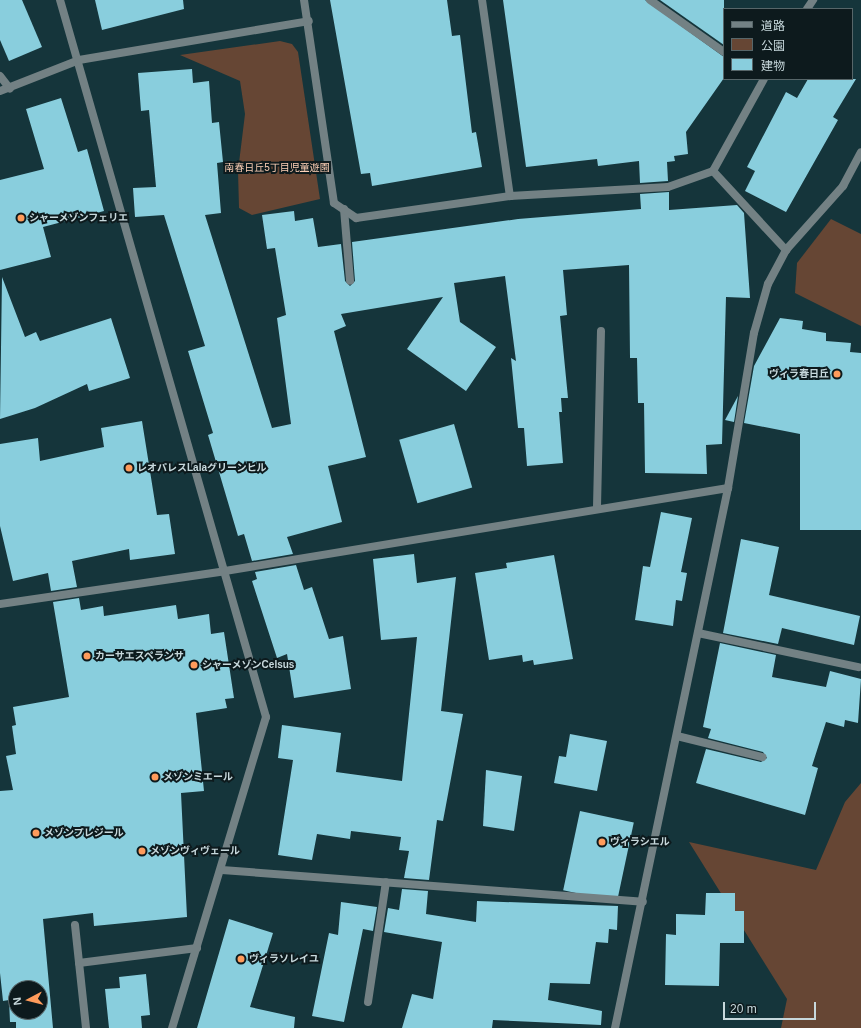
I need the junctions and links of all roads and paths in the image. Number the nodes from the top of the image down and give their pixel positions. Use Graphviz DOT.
graph roads {
  1 [pos="60,0"];
  2 [pos="304,0"];
  3 [pos="482,0"];
  4 [pos="650,0"];
  5 [pos="310,21"];
  6 [pos="723,51"];
  7 [pos="79,60"];
  8 [pos="0,76"];
  9 [pos="762,80"];
  10 [pos="10,89"];
  11 [pos="0,91"];
  12 [pos="861,152"];
  13 [pos="713,171"];
  14 [pos="510,196"];
  15 [pos="344,209"];
  16 [pos="786,250"];
  17 [pos="350,282"];
  18 [pos="601,331"];
  19 [pos="728,488"];
  20 [pos="597,508"];
  21 [pos="225,571"];
  22 [pos="0,604"];
  23 [pos="698,633"];
  24 [pos="858,667"];
  25 [pos="677,736"];
  26 [pos="762,756"];
  27 [pos="222,870"];
  28 [pos="386,882"];
  29 [pos="643,902"];
  30 [pos="75,925"];
  31 [pos="197,948"];
  32 [pos="79,964"];
  33 [pos="368,1002"];
  34 [pos="86,1028"];
  35 [pos="172,1028"];
  36 [pos="615,1028"];
  1 -- 7 [label="street"];
  2 -- 5 [label="street"];
  3 -- 14 [label="street"];
  4 -- 6 [label="street"];
  5 -- 7 [label="street"];
  5 -- 15 [label="street"];
  7 -- 10 [label="street"];
  7 -- 21 [label="street"];
  8 -- 10 [label="street"];
  9 -- 13 [label="street"];
  10 -- 11 [label="street"];
  12 -- 16 [label="street"];
  13 -- 14 [label="street"];
  13 -- 16 [label="street"];
  14 -- 15 [label="street"];
  15 -- 17 [label="street"];
  16 -- 19 [label="street"];
  18 -- 20 [label="street"];
  19 -- 20 [label="street"];
  19 -- 23 [label="street"];
  20 -- 21 [label="street"];
  21 -- 22 [label="street"];
  21 -- 27 [label="street"];
  23 -- 24 [label="street"];
  23 -- 25 [label="street"];
  25 -- 26 [label="street"];
  25 -- 29 [label="street"];
  27 -- 28 [label="street"];
  27 -- 31 [label="street"];
  28 -- 29 [label="street"];
  28 -- 33 [label="street"];
  29 -- 36 [label="street"];
  30 -- 32 [label="street"];
  31 -- 32 [label="street"];
  31 -- 35 [label="street"];
  32 -- 34 [label="street"];
}
